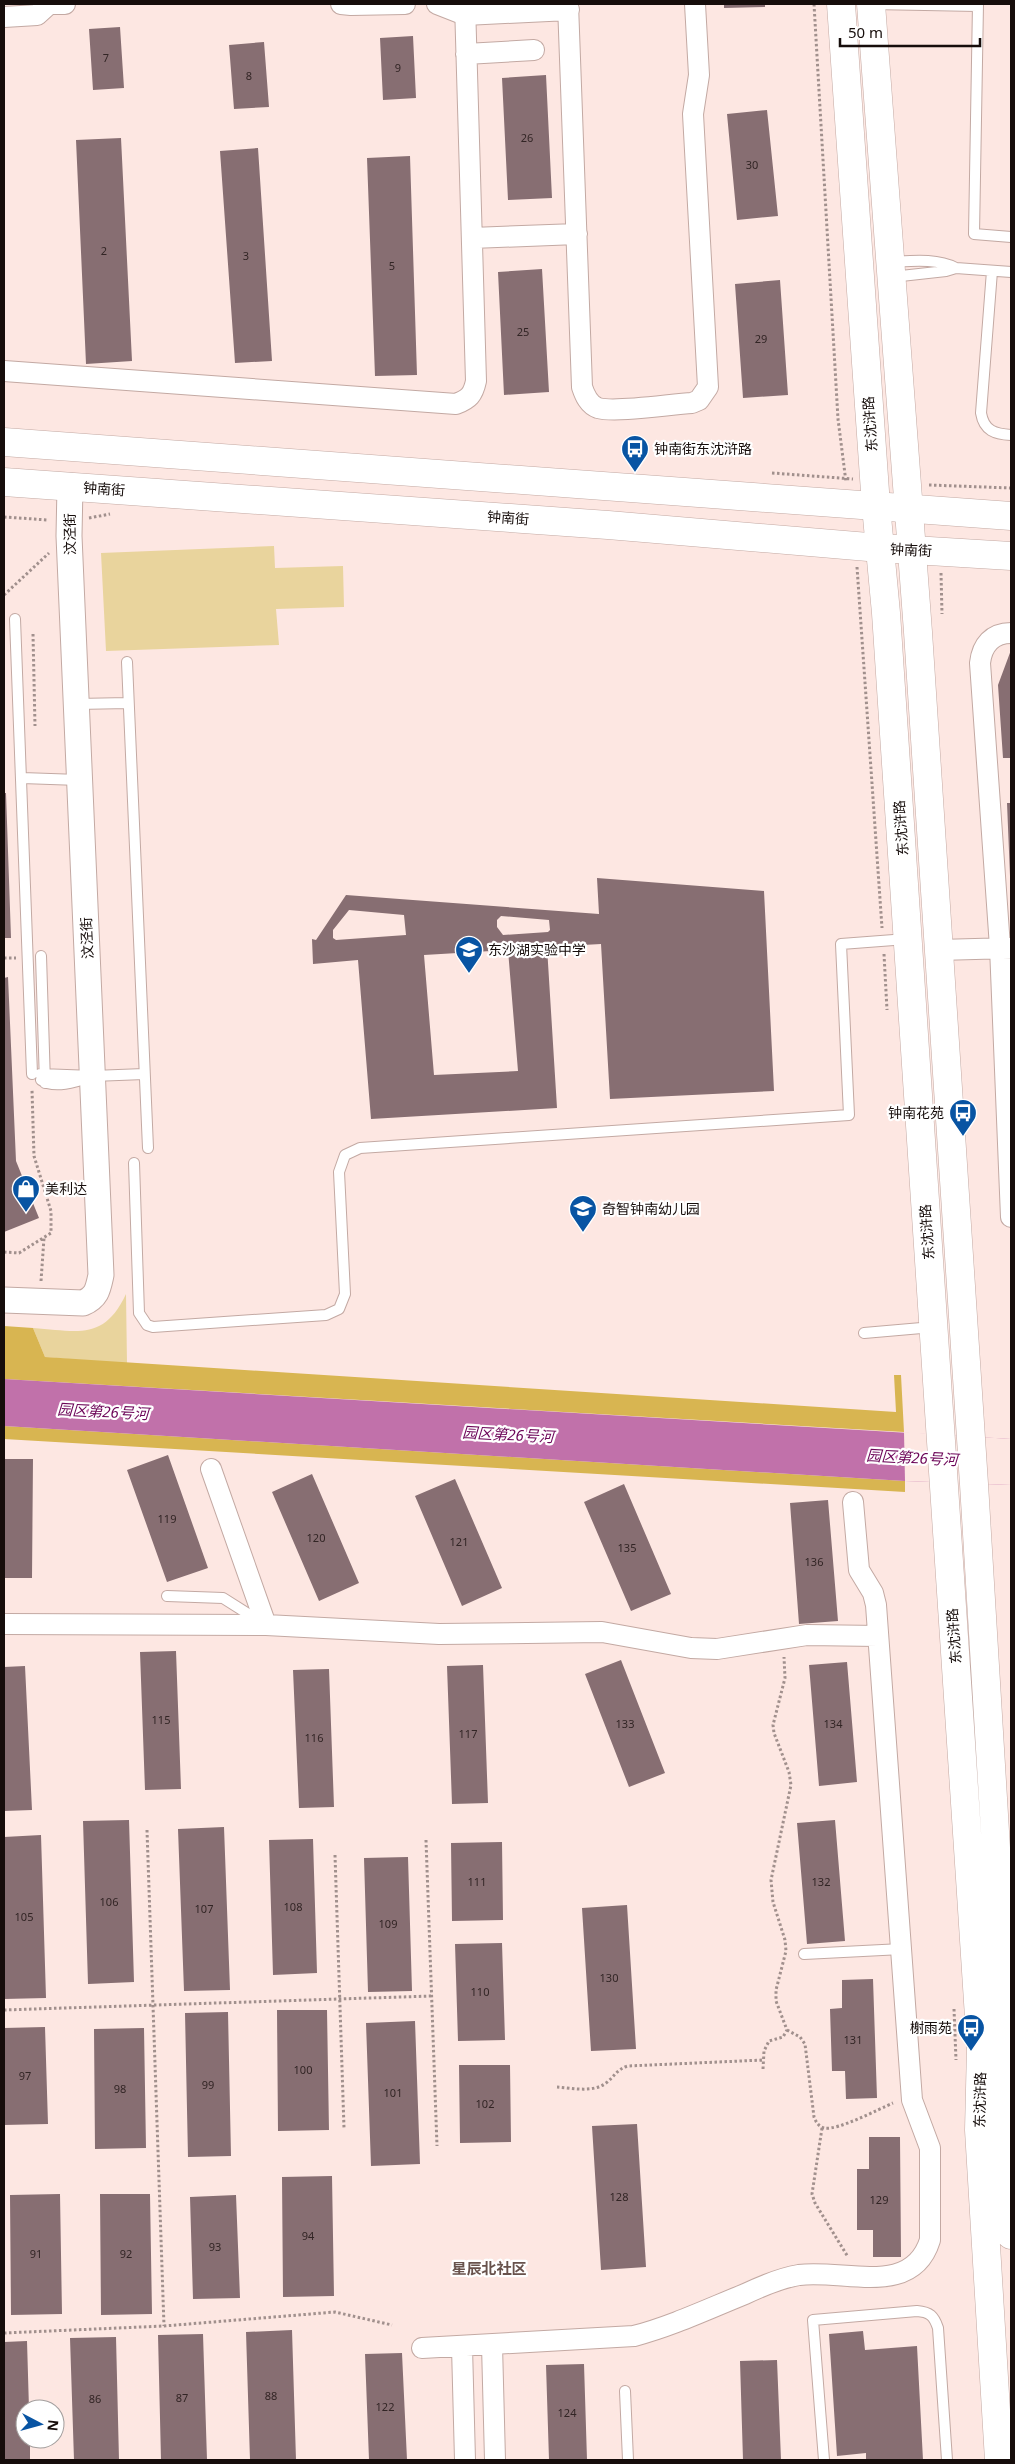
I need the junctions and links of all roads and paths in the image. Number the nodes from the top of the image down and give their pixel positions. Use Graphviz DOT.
graph roads {
  1 [pos="53,4"];
  2 [pos="341,4"];
  3 [pos="405,4"];
  4 [pos="438,4"];
  5 [pos="695,4"];
  6 [pos="814,4"];
  7 [pos="841,4"];
  8 [pos="871,4"];
  9 [pos="978,5"];
  10 [pos="568,7"];
  11 [pos="465,9"];
  12 [pos="4,17"];
  13 [pos="534,50"];
  14 [pos="466,54"];
  15 [pos="577,234"];
  16 [pos="1011,237"];
  17 [pos="472,238"];
  18 [pos="956,268"];
  19 [pos="890,270"];
  20 [pos="992,271"];
  21 [pos="1011,272"];
  22 [pos="4,371"];
  23 [pos="1011,435"];
  24 [pos="4,442"];
  25 [pos="4,482"];
  26 [pos="70,486"];
  27 [pos="862,505"];
  28 [pos="908,508"];
  29 [pos="1011,516"];
  30 [pos="867,547"];
  31 [pos="55,548"];
  32 [pos="912,550"];
  33 [pos="1011,556"];
  34 [pos="4,595"];
  35 [pos="15,619"];
  36 [pos="1011,633"];
  37 [pos="127,662"];
  38 [pos="128,703"];
  39 [pos="77,704"];
  40 [pos="22,778"];
  41 [pos="80,780"];
  42 [pos="895,940"];
  43 [pos="1005,947"];
  44 [pos="939,950"];
  45 [pos="41,956"];
  46 [pos="888,1015"];
  47 [pos="32,1074"];
  48 [pos="144,1074"];
  49 [pos="93,1076"];
  50 [pos="45,1078"];
  51 [pos="148,1148"];
  52 [pos="134,1163"];
  53 [pos="1011,1217"];
  54 [pos="44,1237"];
  55 [pos="4,1252"];
  56 [pos="41,1285"];
  57 [pos="4,1300"];
  58 [pos="934,1327"];
  59 [pos="864,1333"];
  60 [pos="211,1469"];
  61 [pos="853,1502"];
  62 [pos="167,1596"];
  63 [pos="4,1624"];
  64 [pos="266,1626"];
  65 [pos="878,1636"];
  66 [pos="784,1654"];
  67 [pos="147,1830"];
  68 [pos="426,1840"];
  69 [pos="335,1855"];
  70 [pos="1005,1906"];
  71 [pos="902,1949"];
  72 [pos="804,1954"];
  73 [pos="431,1996"];
  74 [pos="340,1999"];
  75 [pos="152,2004"];
  76 [pos="953,2006"];
  77 [pos="4,2010"];
  78 [pos="788,2030"];
  79 [pos="763,2060"];
  80 [pos="956,2066"];
  81 [pos="764,2069"];
  82 [pos="558,2088"];
  83 [pos="898,2101"];
  84 [pos="344,2128"];
  85 [pos="822,2128"];
  86 [pos="437,2146"];
  87 [pos="1011,2236"];
  88 [pos="851,2262"];
  89 [pos="392,2325"];
  90 [pos="164,2326"];
  91 [pos="4,2333"];
  92 [pos="492,2345"];
  93 [pos="462,2346"];
  94 [pos="422,2348"];
  95 [pos="626,2391"];
  96 [pos="465,2460"];
  97 [pos="494,2460"];
  98 [pos="628,2460"];
  99 [pos="824,2460"];
  100 [pos="948,2460"];
  101 [pos="999,2460"];
  1 -- 12 [label="street"];
  2 -- 3 [label="street"];
  4 -- 11 [label="street"];
  5 -- 15 [label="street"];
  6 -- 27 [label="path"];
  7 -- 27 [label="main road, 东沈浒路"];
  8 -- 9 [label="lane"];
  8 -- 19 [label="main road, 东沈浒路"];
  9 -- 16 [label="lane"];
  10 -- 11 [label="street"];
  10 -- 15 [label="street"];
  11 -- 14 [label="street"];
  13 -- 14 [label="street"];
  14 -- 17 [label="street"];
  15 -- 17 [label="street"];
  17 -- 22 [label="street"];
  18 -- 19 [label="lane"];
  18 -- 19 [label="lane"];
  18 -- 20 [label="lane"];
  19 -- 28 [label="main road, 东沈浒路"];
  20 -- 21 [label="lane"];
  20 -- 23 [label="lane"];
  24 -- 27 [label="main road"];
  25 -- 26 [label="main road, 钟南街"];
  26 -- 30 [label="main road, 钟南街"];
  26 -- 39 [label="street, 汶泾街"];
  27 -- 28 [label="main road"];
  27 -- 30 [label="main road, 东沈浒路"];
  28 -- 29 [label="main road"];
  28 -- 32 [label="main road, 东沈浒路"];
  30 -- 32 [label="main road, 钟南街"];
  30 -- 42 [label="path"];
  30 -- 42 [label="main road, 东沈浒路"];
  31 -- 34 [label="path"];
  32 -- 33 [label="main road, 钟南街"];
  32 -- 44 [label="main road, 东沈浒路"];
  35 -- 40 [label="lane"];
  36 -- 43 [label="street"];
  37 -- 38 [label="lane"];
  38 -- 39 [label="lane"];
  38 -- 48 [label="lane"];
  39 -- 41 [label="street, 汶泾街"];
  40 -- 41 [label="lane"];
  40 -- 47 [label="lane"];
  41 -- 49 [label="street, 汶泾街"];
  42 -- 46 [label="path"];
  42 -- 52 [label="lane"];
  42 -- 58 [label="main road, 东沈浒路"];
  43 -- 44 [label="street"];
  43 -- 53 [label="street"];
  44 -- 70 [label="main road, 东沈浒路"];
  45 -- 50 [label="lane"];
  47 -- 50 [label="lane"];
  47 -- 54 [label="path"];
  48 -- 49 [label="lane"];
  48 -- 51 [label="lane"];
  49 -- 50 [label="lane"];
  49 -- 57 [label="street, 汶泾街"];
  54 -- 55 [label="path"];
  54 -- 56 [label="path"];
  58 -- 59 [label="lane"];
  58 -- 101 [label="main road, 东沈浒路"];
  60 -- 64 [label="street"];
  61 -- 65 [label="street"];
  62 -- 64 [label="lane"];
  63 -- 64 [label="street"];
  64 -- 65 [label="street"];
  65 -- 71 [label="street"];
  66 -- 78 [label="path"];
  67 -- 75 [label="path"];
  68 -- 73 [label="path"];
  69 -- 74 [label="path"];
  70 -- 87 [label="main road, 东沈浒路"];
  71 -- 72 [label="lane"];
  71 -- 92 [label="street"];
  73 -- 74 [label="path"];
  73 -- 86 [label="path"];
  74 -- 75 [label="path"];
  74 -- 84 [label="path"];
  75 -- 77 [label="path"];
  75 -- 90 [label="path"];
  76 -- 80 [label="path"];
  78 -- 79 [label="path"];
  78 -- 85 [label="path"];
  79 -- 81 [label="path"];
  79 -- 82 [label="path"];
  83 -- 85 [label="path"];
  85 -- 88 [label="path"];
  89 -- 90 [label="path"];
  90 -- 91 [label="path"];
  92 -- 93 [label="street"];
  92 -- 97 [label="street"];
  93 -- 94 [label="street"];
  93 -- 96 [label="street"];
  95 -- 98 [label="lane"];
  99 -- 100 [label="lane"];
}
